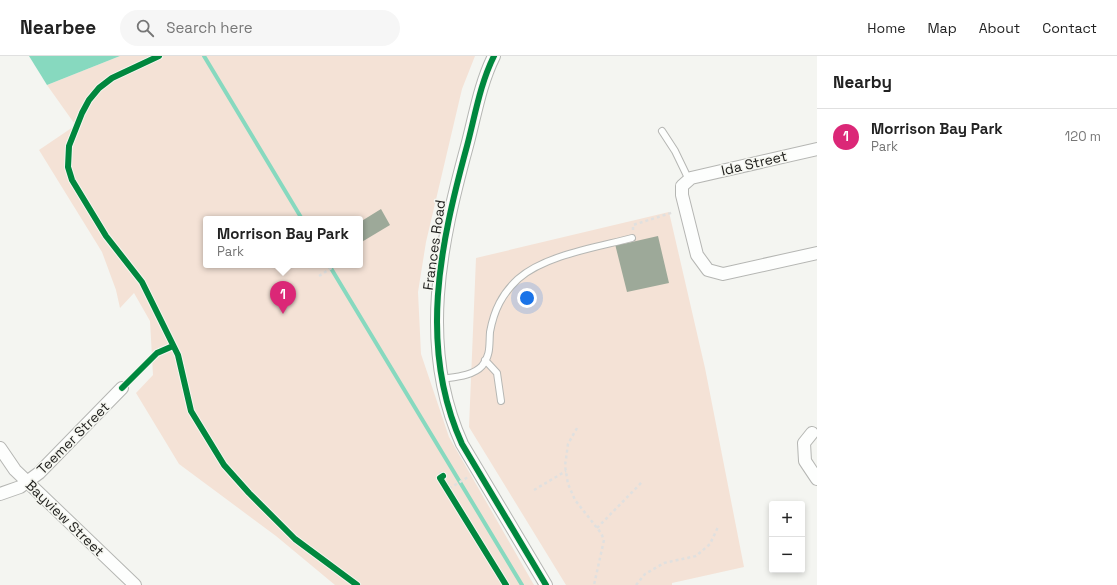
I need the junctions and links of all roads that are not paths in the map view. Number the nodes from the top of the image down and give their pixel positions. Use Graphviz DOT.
graph roads {
  1 [pos="494,56"];
  2 [pos="662,131"];
  3 [pos="817,149"];
  4 [pos="690,179"];
  5 [pos="632,238"];
  6 [pos="817,253"];
  7 [pos="485,360"];
  8 [pos="441,379"];
  9 [pos="122,388"];
  10 [pos="501,401"];
  11 [pos="812,433"];
  12 [pos="0,448"];
  13 [pos="817,479"];
  14 [pos="27,482"];
  15 [pos="0,494"];
  16 [pos="135,585"];
  17 [pos="546,585"];
  1 -- 8 [label="street, Frances Road"];
  2 -- 4 [label="lane"];
  3 -- 4 [label="street, Ida Street"];
  4 -- 6 [label="street"];
  5 -- 7 [label="lane"];
  7 -- 8 [label="lane"];
  7 -- 10 [label="lane"];
  8 -- 17 [label="street, Frances Road"];
  9 -- 14 [label="street, Teemer Street"];
  11 -- 13 [label="street"];
  12 -- 14 [label="street, Bayview Street"];
  14 -- 15 [label="street, Teemer Street"];
  14 -- 16 [label="street, Bayview Street"];
}
